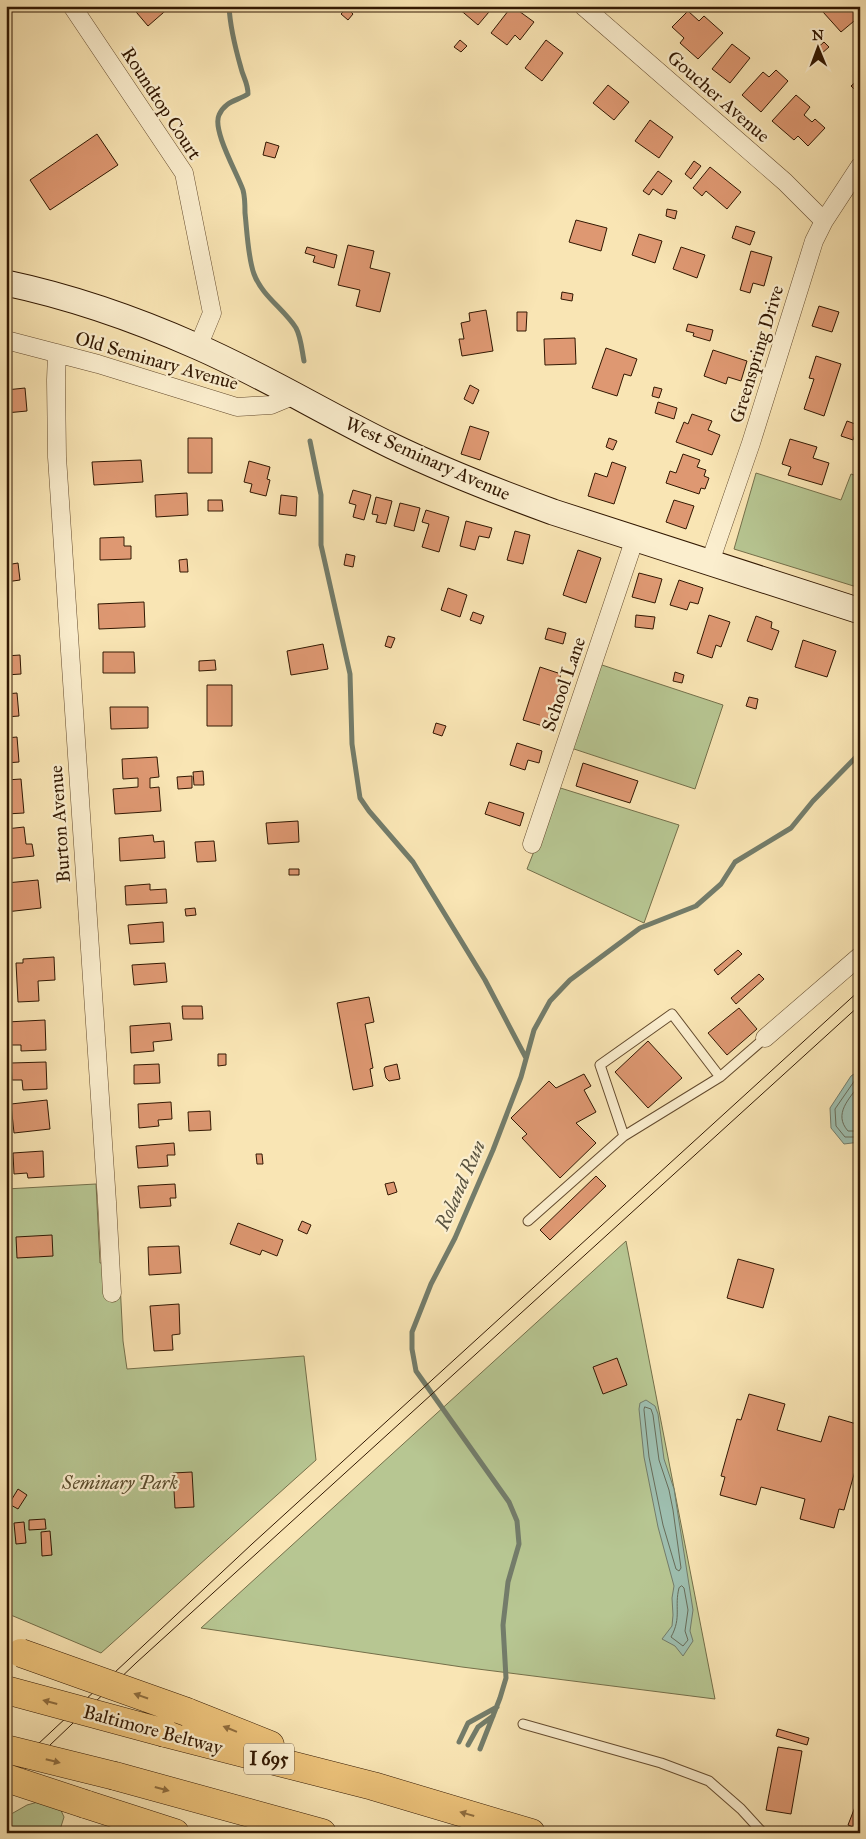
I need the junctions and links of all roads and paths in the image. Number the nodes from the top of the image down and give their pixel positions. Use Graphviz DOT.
graph roads {
  1 [pos="72,6"];
  2 [pos="583,6"];
  3 [pos="860,166"];
  4 [pos="824,221"];
  5 [pos="6,283"];
  6 [pos="6,340"];
  7 [pos="198,346"];
  8 [pos="58,353"];
  9 [pos="295,395"];
  10 [pos="635,538"];
  11 [pos="710,562"];
  12 [pos="860,611"];
  13 [pos="532,844"];
  14 [pos="860,956"];
  15 [pos="765,1038"];
  16 [pos="720,1077"];
  17 [pos="624,1136"];
  18 [pos="528,1221"];
  19 [pos="112,1293"];
  20 [pos="14,1650"];
  21 [pos="6,1690"];
  22 [pos="523,1724"];
  23 [pos="6,1749"];
  24 [pos="6,1778"];
  25 [pos="373,1786"];
  26 [pos="176,1833"];
  27 [pos="322,1833"];
  28 [pos="531,1833"];
  29 [pos="763,1833"];
  1 -- 7 [label="street, Roundtop Court"];
  2 -- 4 [label="street, Goucher Avenue"];
  3 -- 4 [label="street, Greenspring Drive"];
  4 -- 11 [label="street, Greenspring Drive"];
  5 -- 7 [label="main road, West Seminary Avenue"];
  6 -- 8 [label="street, Old Seminary Avenue"];
  7 -- 9 [label="main road, West Seminary Avenue"];
  8 -- 9 [label="street, Old Seminary Avenue"];
  8 -- 19 [label="street, Burton Avenue"];
  9 -- 10 [label="main road, West Seminary Avenue"];
  10 -- 11 [label="main road, West Seminary Avenue"];
  10 -- 13 [label="street, School Lane"];
  11 -- 12 [label="main road, West Seminary Avenue"];
  14 -- 15 [label="street"];
  15 -- 16 [label="lane"];
  16 -- 17 [label="lane"];
  16 -- 17 [label="lane"];
  17 -- 18 [label="lane"];
  25 -- 20 [label="highway, one-way, bridge"];
  25 -- 21 [label="highway, Baltimore Beltway / I 695, one-way, bridge"];
  22 -- 29 [label="lane"];
  23 -- 27 [label="highway, one-way, bridge"];
  24 -- 26 [label="highway, bridge"];
  28 -- 25 [label="highway, Baltimore Beltway / I 695, one-way"];
}
